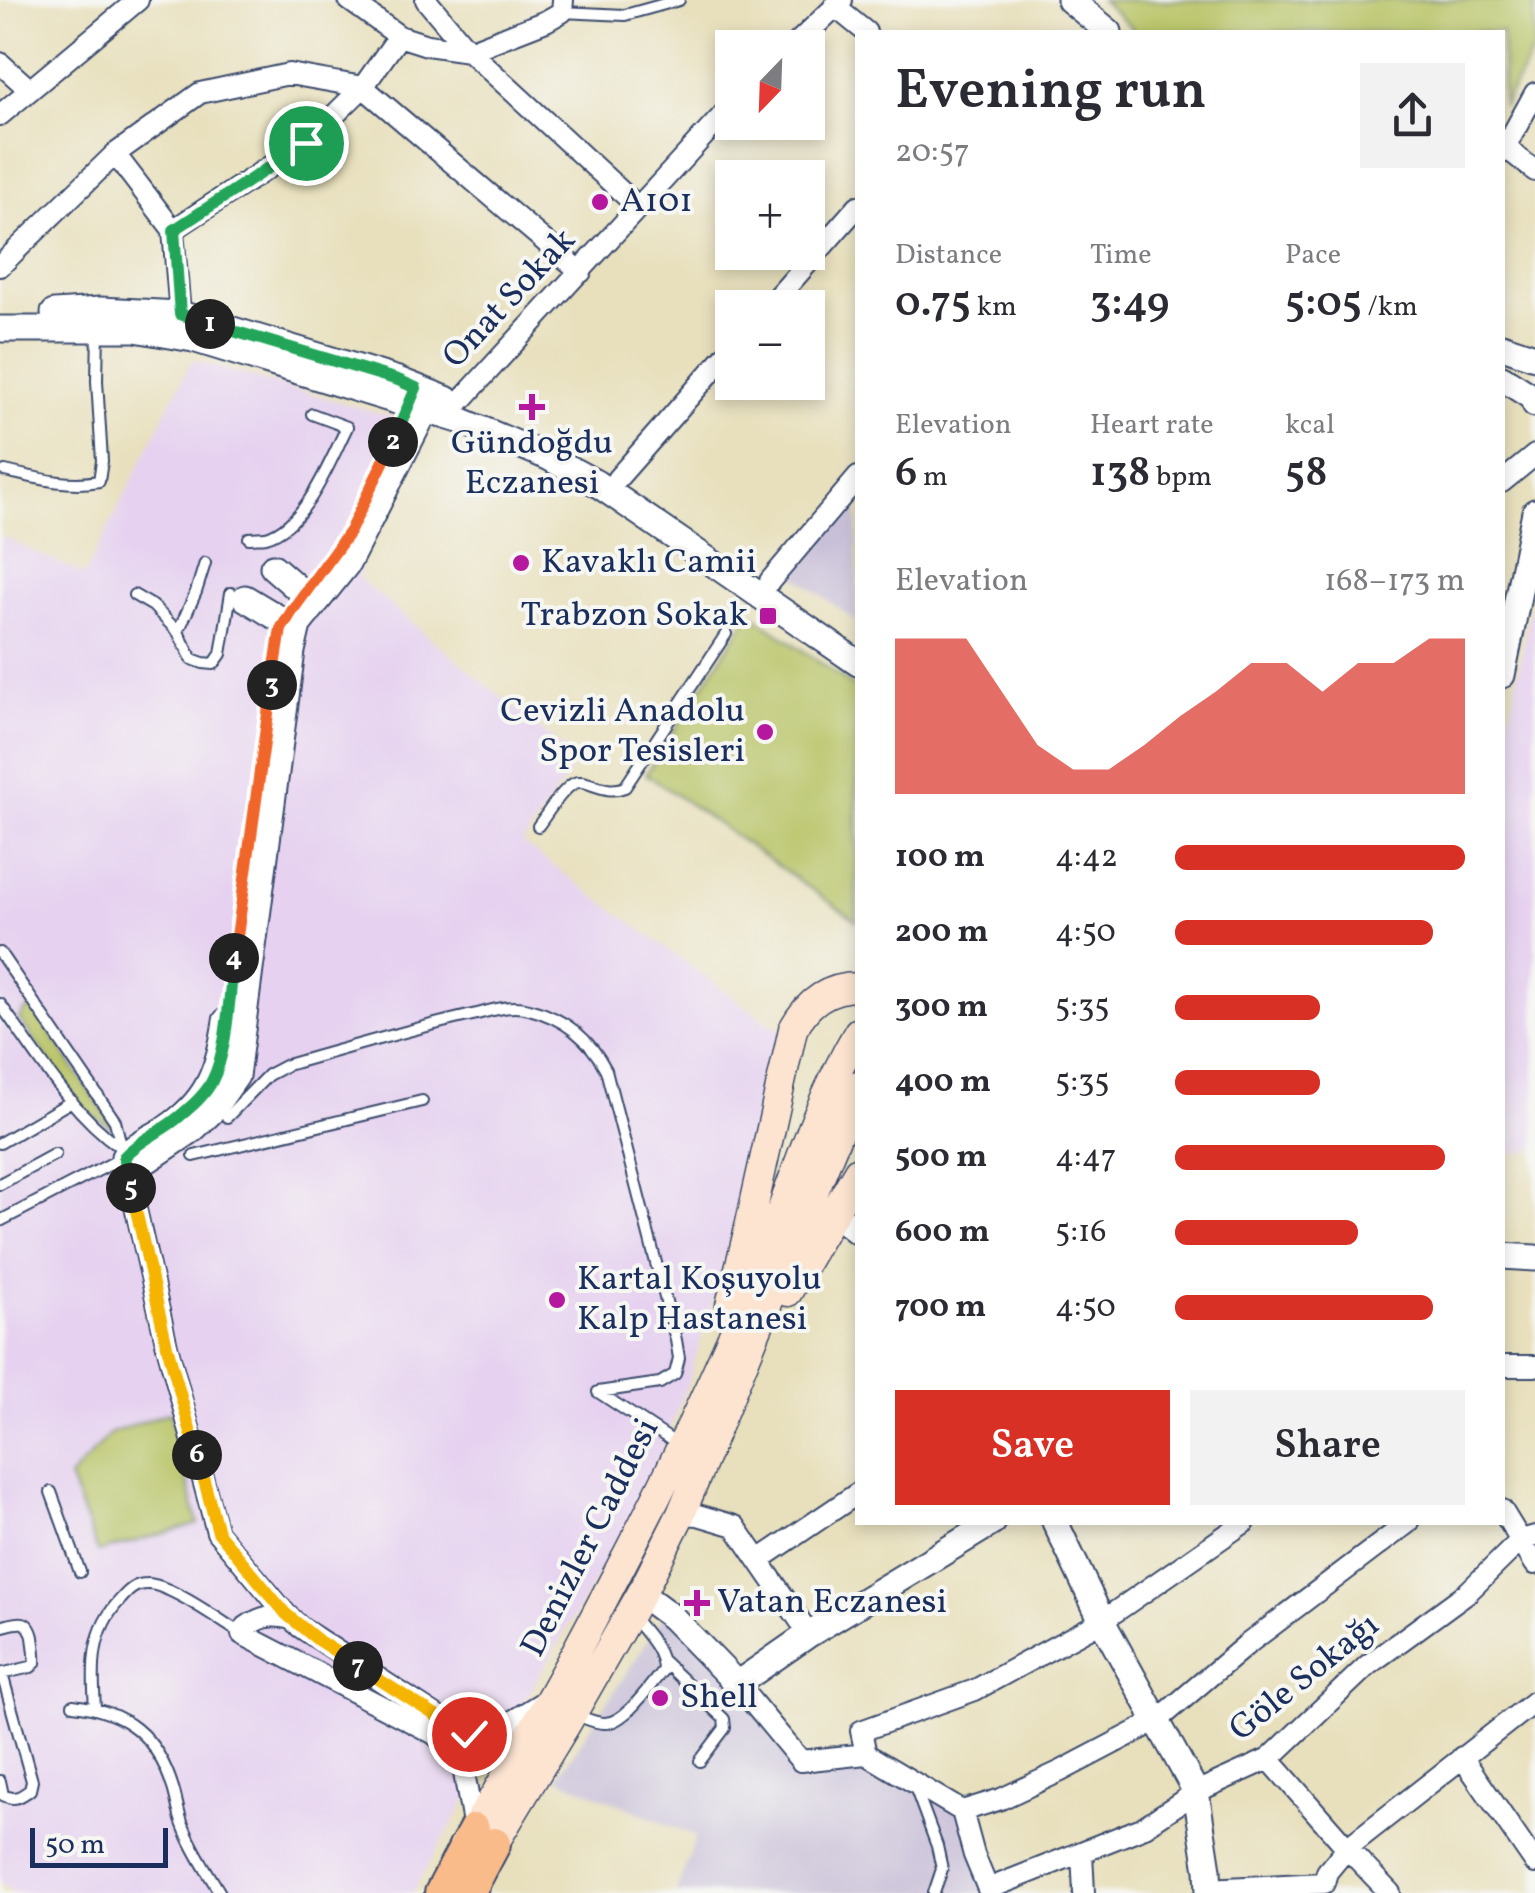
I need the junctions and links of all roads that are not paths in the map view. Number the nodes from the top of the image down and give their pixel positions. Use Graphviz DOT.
graph roads {
  1 [pos="349,0"];
  2 [pos="426,0"];
  3 [pos="678,0"];
  4 [pos="1070,0"];
  5 [pos="130,2"];
  6 [pos="838,3"];
  7 [pos="562,6"];
  8 [pos="810,30"];
  9 [pos="864,30"];
  10 [pos="1107,30"];
  11 [pos="399,36"];
  12 [pos="469,51"];
  13 [pos="0,63"];
  14 [pos="363,87"];
  15 [pos="30,90"];
  16 [pos="1535,93"];
  17 [pos="0,115"];
  18 [pos="715,124"];
  19 [pos="1505,148"];
  20 [pos="1505,151"];
  21 [pos="115,154"];
  22 [pos="1535,171"];
  23 [pos="638,208"];
  24 [pos="855,209"];
  25 [pos="174,230"];
  26 [pos="0,266"];
  27 [pos="581,272"];
  28 [pos="784,290"];
  29 [pos="0,314"];
  30 [pos="180,314"];
  31 [pos="98,328"];
  32 [pos="0,329"];
  33 [pos="1505,347"];
  34 [pos="1535,357"];
  35 [pos="715,367"];
  36 [pos="1505,379"];
  37 [pos="1534,392"];
  38 [pos="421,399"];
  39 [pos="458,404"];
  40 [pos="312,414"];
  41 [pos="1535,455"];
  42 [pos="5,471"];
  43 [pos="616,480"];
  44 [pos="855,480"];
  45 [pos="1505,480"];
  46 [pos="1535,512"];
  47 [pos="249,538"];
  48 [pos="206,563"];
  49 [pos="272,567"];
  50 [pos="764,588"];
  51 [pos="1528,591"];
  52 [pos="304,594"];
  53 [pos="134,595"];
  54 [pos="238,595"];
  55 [pos="285,622"];
  56 [pos="178,632"];
  57 [pos="726,634"];
  58 [pos="855,640"];
  59 [pos="855,662"];
  60 [pos="1505,666"];
  61 [pos="538,826"];
  62 [pos="1,958"];
  63 [pos="855,986"];
  64 [pos="0,1004"];
  65 [pos="855,1038"];
  66 [pos="855,1092"];
  67 [pos="72,1101"];
  68 [pos="422,1101"];
  69 [pos="227,1117"];
  70 [pos="0,1143"];
  71 [pos="122,1152"];
  72 [pos="55,1154"];
  73 [pos="194,1156"];
  74 [pos="855,1176"];
  75 [pos="0,1184"];
  76 [pos="833,1212"];
  77 [pos="0,1222"];
  78 [pos="855,1230"];
  79 [pos="1505,1256"];
  80 [pos="1535,1258"];
  81 [pos="1505,1366"];
  82 [pos="1535,1366"];
  83 [pos="719,1394"];
  84 [pos="682,1448"];
  85 [pos="51,1492"];
  86 [pos="855,1494"];
  87 [pos="1505,1513"];
  88 [pos="681,1514"];
  89 [pos="988,1525"];
  90 [pos="1056,1525"];
  91 [pos="1241,1525"];
  92 [pos="1405,1525"];
  93 [pos="1528,1538"];
  94 [pos="759,1560"];
  95 [pos="1535,1564"];
  96 [pos="80,1572"];
  97 [pos="636,1603"];
  98 [pos="292,1619"];
  99 [pos="1102,1621"];
  100 [pos="0,1627"];
  101 [pos="242,1634"];
  102 [pos="809,1634"];
  103 [pos="663,1661"];
  104 [pos="1,1674"];
  105 [pos="737,1684"];
  106 [pos="1535,1700"];
  107 [pos="73,1704"];
  108 [pos="561,1706"];
  109 [pos="95,1707"];
  110 [pos="1158,1720"];
  111 [pos="866,1754"];
  112 [pos="1462,1757"];
  113 [pos="1269,1758"];
  114 [pos="700,1761"];
  115 [pos="0,1781"];
  116 [pos="914,1783"];
  117 [pos="1196,1792"];
  118 [pos="962,1812"];
  119 [pos="484,1836"];
  120 [pos="1347,1848"];
  121 [pos="1082,1853"];
  122 [pos="1535,1863"];
  123 [pos="1322,1888"];
  124 [pos="1208,1891"];
  125 [pos="220,1893"];
  126 [pos="432,1893"];
  127 [pos="440,1893"];
  128 [pos="468,1893"];
  129 [pos="477,1893"];
  130 [pos="934,1893"];
  131 [pos="1084,1893"];
  132 [pos="1390,1893"];
  1 -- 11 [label="street"];
  2 -- 12 [label="street"];
  3 -- 7 [label="lane"];
  4 -- 10 [label="street"];
  5 -- 15 [label="street"];
  6 -- 8 [label="street"];
  6 -- 9 [label="street"];
  7 -- 12 [label="street"];
  11 -- 12 [label="street"];
  11 -- 14 [label="street"];
  12 -- 23 [label="street"];
  13 -- 15 [label="street"];
  14 -- 21 [label="street"];
  14 -- 25 [label="street"];
  14 -- 27 [label="street"];
  15 -- 17 [label="street"];
  16 -- 19 [label="street"];
  18 -- 23 [label="street, Onat Sokak"];
  20 -- 22 [label="street"];
  21 -- 25 [label="street"];
  21 -- 26 [label="street"];
  23 -- 27 [label="street, Onat Sokak"];
  24 -- 28 [label="street"];
  25 -- 30 [label="street"];
  27 -- 39 [label="street, Onat Sokak"];
  29 -- 30 [label="street"];
  30 -- 38 [label="street"];
  31 -- 32 [label="street"];
  31 -- 38 [label="street"];
  31 -- 42 [label="lane"];
  33 -- 34 [label="street"];
  35 -- 43 [label="street"];
  36 -- 37 [label="street"];
  38 -- 39 [label="street"];
  38 -- 50 [label="street"];
  38 -- 52 [label="street"];
  38 -- 71 [label="street"];
  39 -- 43 [label="street"];
  40 -- 47 [label="lane"];
  41 -- 45 [label="street"];
  43 -- 50 [label="street"];
  44 -- 50 [label="street"];
  46 -- 51 [label="street"];
  48 -- 56 [label="lane"];
  49 -- 52 [label="street"];
  50 -- 58 [label="street"];
  50 -- 59 [label="street"];
  51 -- 60 [label="street"];
  52 -- 55 [label="street"];
  53 -- 56 [label="lane"];
  54 -- 55 [label="street"];
  54 -- 56 [label="lane"];
  55 -- 71 [label="street"];
  57 -- 61 [label="lane"];
  62 -- 71 [label="lane"];
  63 -- 83 [label="main road, Denizler Caddesi"];
  64 -- 67 [label="lane"];
  65 -- 83 [label="main road, Denizler Caddesi"];
  66 -- 83 [label="main road, Denizler Caddesi"];
  67 -- 70 [label="lane"];
  67 -- 71 [label="lane"];
  68 -- 73 [label="lane"];
  69 -- 84 [label="lane"];
  71 -- 77 [label="lane"];
  71 -- 98 [label="street"];
  72 -- 75 [label="lane"];
  74 -- 76 [label="main road, Denizler Caddesi"];
  76 -- 78 [label="street"];
  76 -- 83 [label="main road, Denizler Caddesi"];
  79 -- 80 [label="street"];
  81 -- 82 [label="street"];
  83 -- 84 [label="main road, Denizler Caddesi"];
  83 -- 88 [label="main road, Denizler Caddesi"];
  84 -- 108 [label="main road, Denizler Caddesi"];
  85 -- 96 [label="lane"];
  86 -- 94 [label="street"];
  87 -- 93 [label="street"];
  88 -- 94 [label="street"];
  88 -- 97 [label="main road, Denizler Caddesi"];
  89 -- 102 [label="street"];
  90 -- 99 [label="street"];
  91 -- 99 [label="street"];
  92 -- 110 [label="street"];
  93 -- 95 [label="street"];
  93 -- 113 [label="street, Göle Sokağı"];
  94 -- 102 [label="street"];
  97 -- 103 [label="lane"];
  97 -- 105 [label="street"];
  97 -- 108 [label="main road, Denizler Caddesi"];
  98 -- 101 [label="street"];
  98 -- 108 [label="street"];
  99 -- 110 [label="street"];
  99 -- 111 [label="street"];
  100 -- 104 [label="lane"];
  101 -- 109 [label="lane"];
  101 -- 119 [label="street"];
  102 -- 105 [label="street"];
  103 -- 108 [label="lane"];
  103 -- 114 [label="lane"];
  104 -- 115 [label="lane"];
  105 -- 111 [label="street"];
  106 -- 112 [label="street"];
  107 -- 109 [label="lane"];
  108 -- 119 [label="main road, Denizler Caddesi"];
  109 -- 125 [label="lane"];
  110 -- 117 [label="street"];
  110 -- 118 [label="street"];
  111 -- 116 [label="street"];
  112 -- 120 [label="street"];
  112 -- 122 [label="street"];
  113 -- 117 [label="street, Göle Sokağı"];
  113 -- 120 [label="street"];
  116 -- 118 [label="street"];
  116 -- 130 [label="lane"];
  117 -- 121 [label="street, Göle Sokağı"];
  117 -- 124 [label="street"];
  118 -- 121 [label="street, Göle Sokağı"];
  119 -- 126 [label="main road, Denizler Caddesi"];
  119 -- 127 [label="main road"];
  119 -- 128 [label="highway"];
  119 -- 129 [label="main road"];
  120 -- 123 [label="street"];
  120 -- 132 [label="street"];
  121 -- 131 [label="street"];
  123 -- 124 [label="street"];
}
